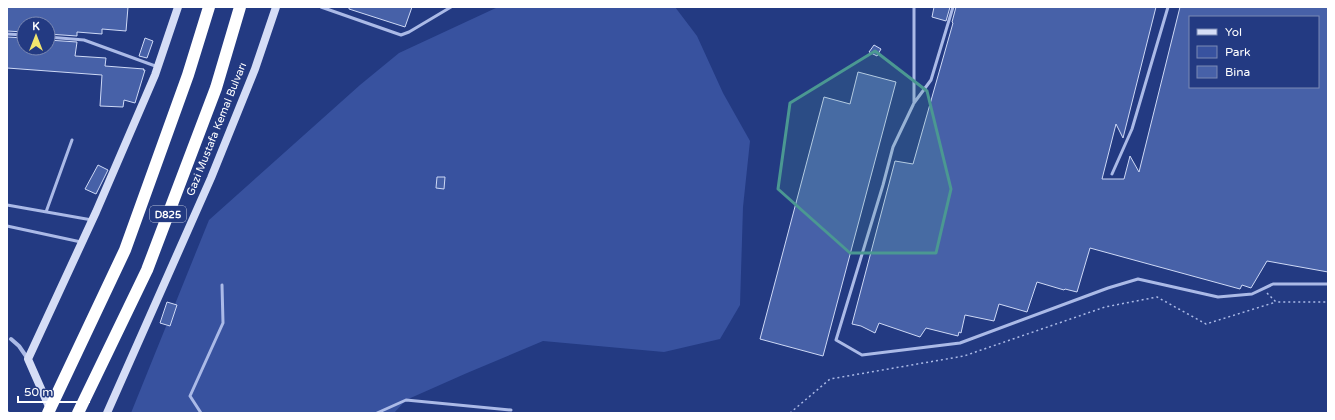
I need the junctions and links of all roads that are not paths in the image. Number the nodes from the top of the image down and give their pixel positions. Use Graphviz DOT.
graph roads {
  1 [pos="178,7"];
  2 [pos="209,7"];
  3 [pos="240,7"];
  4 [pos="276,7"];
  5 [pos="321,7"];
  6 [pos="451,7"];
  7 [pos="914,7"];
  8 [pos="953,7"];
  9 [pos="1168,7"];
  10 [pos="56,38"];
  11 [pos="158,67"];
  12 [pos="914,103"];
  13 [pos="72,140"];
  14 [pos="1112,174"];
  15 [pos="7,205"];
  16 [pos="46,212"];
  17 [pos="92,220"];
  18 [pos="7,226"];
  19 [pos="82,242"];
  20 [pos="222,284"];
  21 [pos="1328,284"];
  22 [pos="11,339"];
  23 [pos="28,359"];
  24 [pos="512,410"];
  25 [pos="49,411"];
  26 [pos="78,413"];
  27 [pos="107,413"];
  28 [pos="201,413"];
  29 [pos="377,413"];
  1 -- 11 [label="street"];
  2 -- 25 [label="highway, D825"];
  3 -- 26 [label="highway, Gazi Mustafa Kemal Bulvarı / D825"];
  4 -- 27 [label="street, Gazi Mustafa Kemal Bulvarı"];
  5 -- 6 [label="lane"];
  7 -- 12 [label="lane"];
  8 -- 12 [label="lane"];
  9 -- 14 [label="lane"];
  10 -- 11 [label="lane"];
  11 -- 17 [label="street"];
  12 -- 21 [label="lane"];
  13 -- 16 [label="lane"];
  15 -- 16 [label="lane"];
  16 -- 17 [label="lane"];
  17 -- 19 [label="street"];
  18 -- 19 [label="lane"];
  19 -- 23 [label="street"];
  20 -- 28 [label="lane"];
  22 -- 23 [label="street"];
  23 -- 25 [label="street"];
  24 -- 29 [label="lane"];
}
